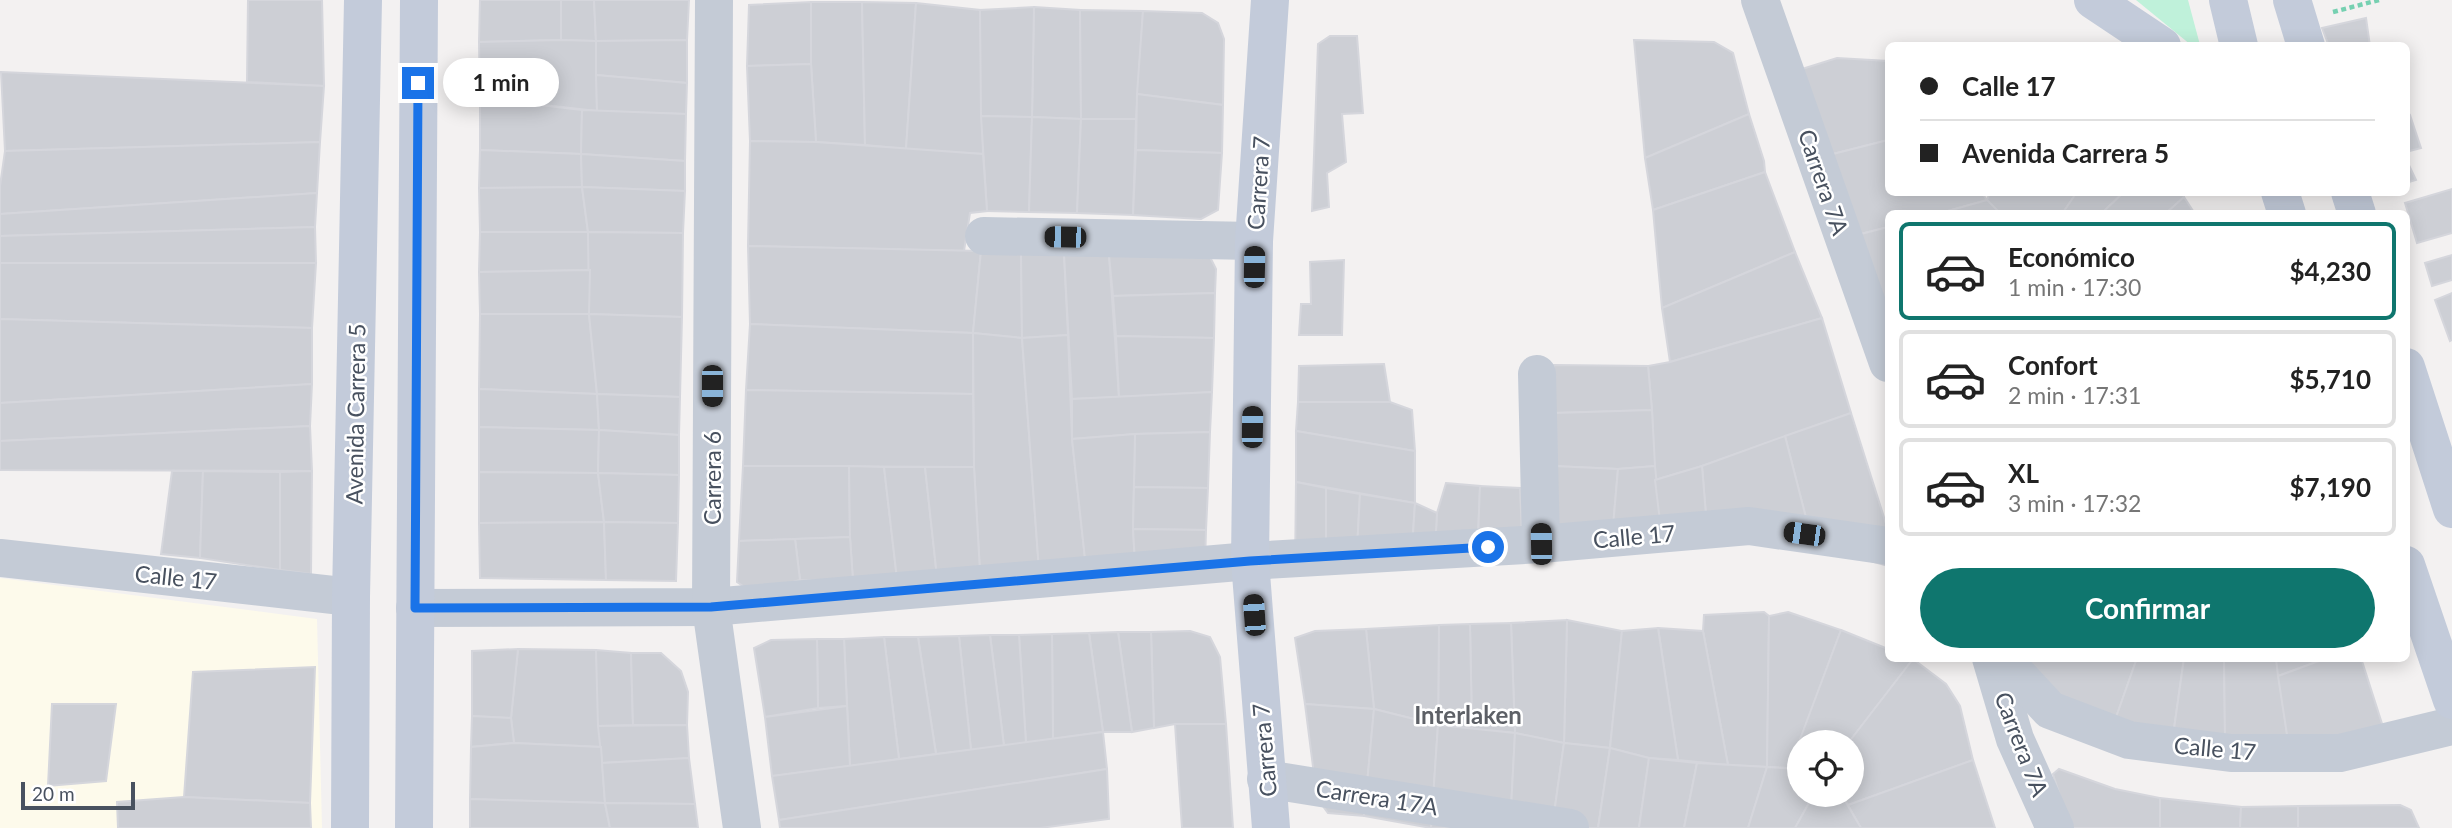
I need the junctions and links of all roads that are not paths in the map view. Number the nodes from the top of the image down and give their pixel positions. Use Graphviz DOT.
graph roads {
  1 [pos="363,0"];
  2 [pos="419,0"];
  3 [pos="714,0"];
  4 [pos="1270,0"];
  5 [pos="1760,0"];
  6 [pos="2093,0"];
  7 [pos="2228,0"];
  8 [pos="2292,0"];
  9 [pos="2156,42"];
  10 [pos="2238,42"];
  11 [pos="2305,42"];
  12 [pos="985,236"];
  13 [pos="1254,241"];
  14 [pos="1885,354"];
  15 [pos="1537,374"];
  16 [pos="2410,379"];
  17 [pos="2452,509"];
  18 [pos="1541,544"];
  19 [pos="1885,546"];
  20 [pos="0,558"];
  21 [pos="1250,561"];
  22 [pos="2410,577"];
  23 [pos="351,597"];
  24 [pos="711,607"];
  25 [pos="415,608"];
  26 [pos="1992,662"];
  27 [pos="2006,662"];
  28 [pos="2452,700"];
  29 [pos="2452,726"];
  30 [pos="1266,779"];
  31 [pos="350,828"];
  32 [pos="414,828"];
  33 [pos="742,828"];
  34 [pos="1271,828"];
  35 [pos="1570,828"];
  36 [pos="2055,828"];
  1 -- 23 [label="main road, Avenida Carrera 5"];
  2 -- 25 [label="main road"];
  3 -- 24 [label="street, Carrera 6"];
  4 -- 13 [label="main road, Carrera 7"];
  5 -- 14 [label="street, Carrera 7A"];
  6 -- 9 [label="main road"];
  7 -- 10 [label="main road"];
  8 -- 11 [label="main road"];
  12 -- 13 [label="street"];
  13 -- 21 [label="main road, Carrera 7"];
  15 -- 18 [label="street"];
  16 -- 17 [label="main road"];
  18 -- 19 [label="street, Calle 17"];
  18 -- 21 [label="street, Calle 17"];
  20 -- 23 [label="street, Calle 17"];
  21 -- 24 [label="street, Calle 17"];
  21 -- 30 [label="main road, Carrera 7"];
  22 -- 28 [label="main road"];
  23 -- 31 [label="main road, Avenida Carrera 5"];
  24 -- 25 [label="street, Calle 17"];
  24 -- 33 [label="street, Carrera 6"];
  25 -- 32 [label="main road"];
  26 -- 36 [label="street, Carrera 7A"];
  27 -- 29 [label="street, Calle 17"];
  30 -- 34 [label="main road, Carrera 7"];
  30 -- 35 [label="street, Carrera 17A"];
}
